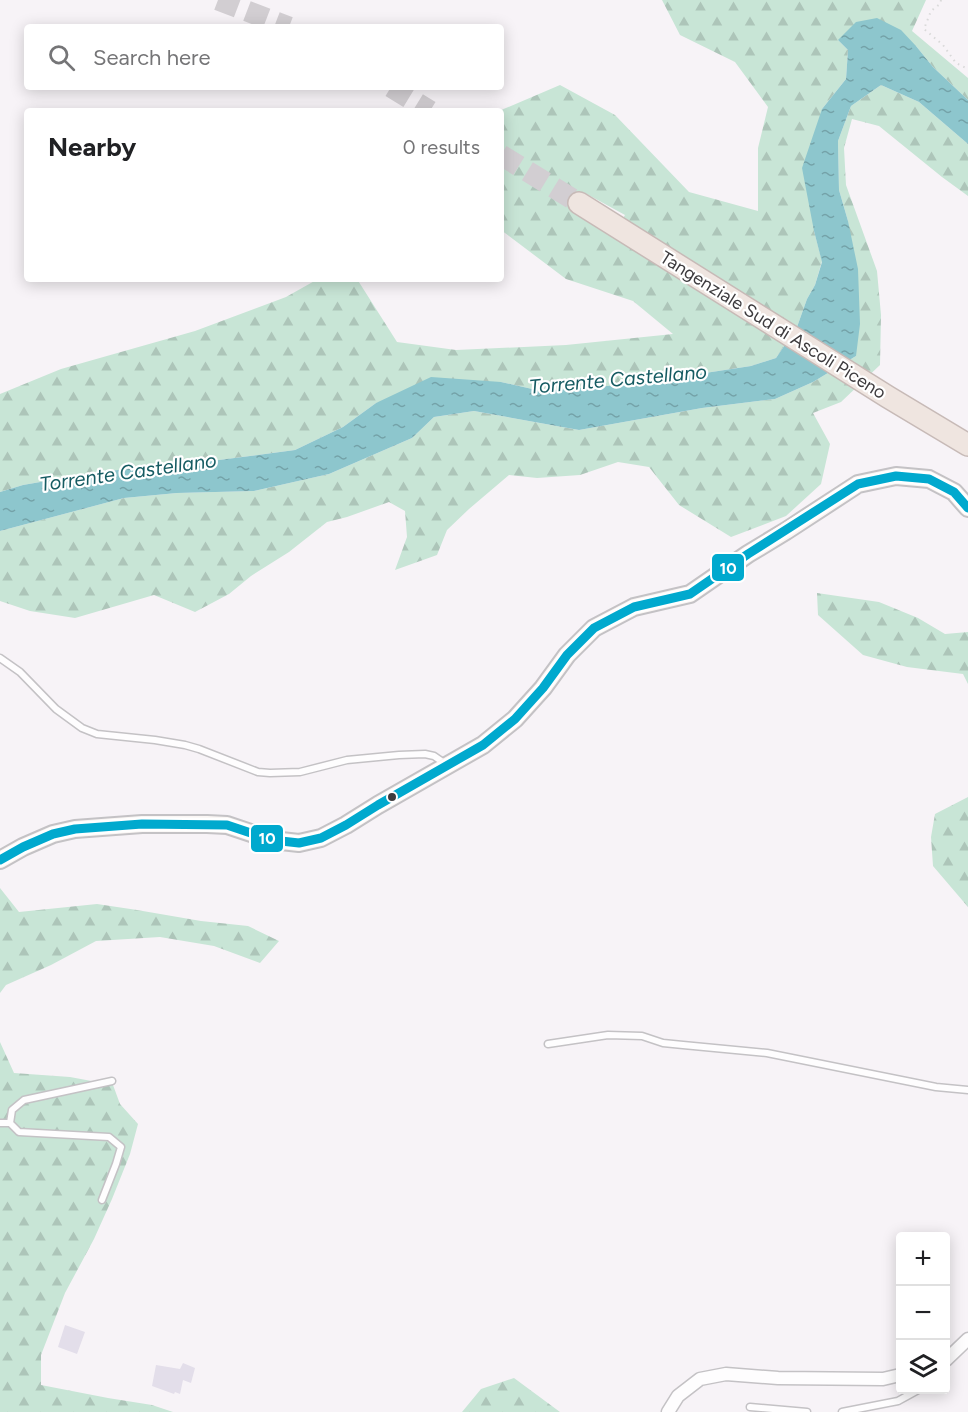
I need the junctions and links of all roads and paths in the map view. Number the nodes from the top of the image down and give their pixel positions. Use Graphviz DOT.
graph roads {
  1 [pos="941,0"];
  2 [pos="968,69"];
  3 [pos="579,202"];
  4 [pos="968,445"];
  5 [pos="968,508"];
  6 [pos="0,658"];
  7 [pos="448,765"];
  8 [pos="0,860"];
  9 [pos="548,1044"];
  10 [pos="112,1081"];
  11 [pos="968,1090"];
  12 [pos="10,1123"];
  13 [pos="0,1124"];
  14 [pos="102,1200"];
  15 [pos="968,1338"];
  16 [pos="950,1355"];
  17 [pos="896,1376"];
  18 [pos="909,1394"];
  19 [pos="750,1407"];
  20 [pos="668,1412"];
  21 [pos="807,1412"];
  22 [pos="842,1412"];
  1 -- 2 [label="path"];
  3 -- 4 [label="highway, Tangenziale Sud di Ascoli Piceno"];
  5 -- 7 [label="street"];
  6 -- 7 [label="lane"];
  7 -- 8 [label="street"];
  9 -- 11 [label="lane"];
  10 -- 12 [label="lane"];
  12 -- 13 [label="lane"];
  12 -- 14 [label="lane"];
  15 -- 16 [label="street"];
  17 -- 20 [label="street"];
  18 -- 22 [label="lane"];
  19 -- 21 [label="lane"];
}
